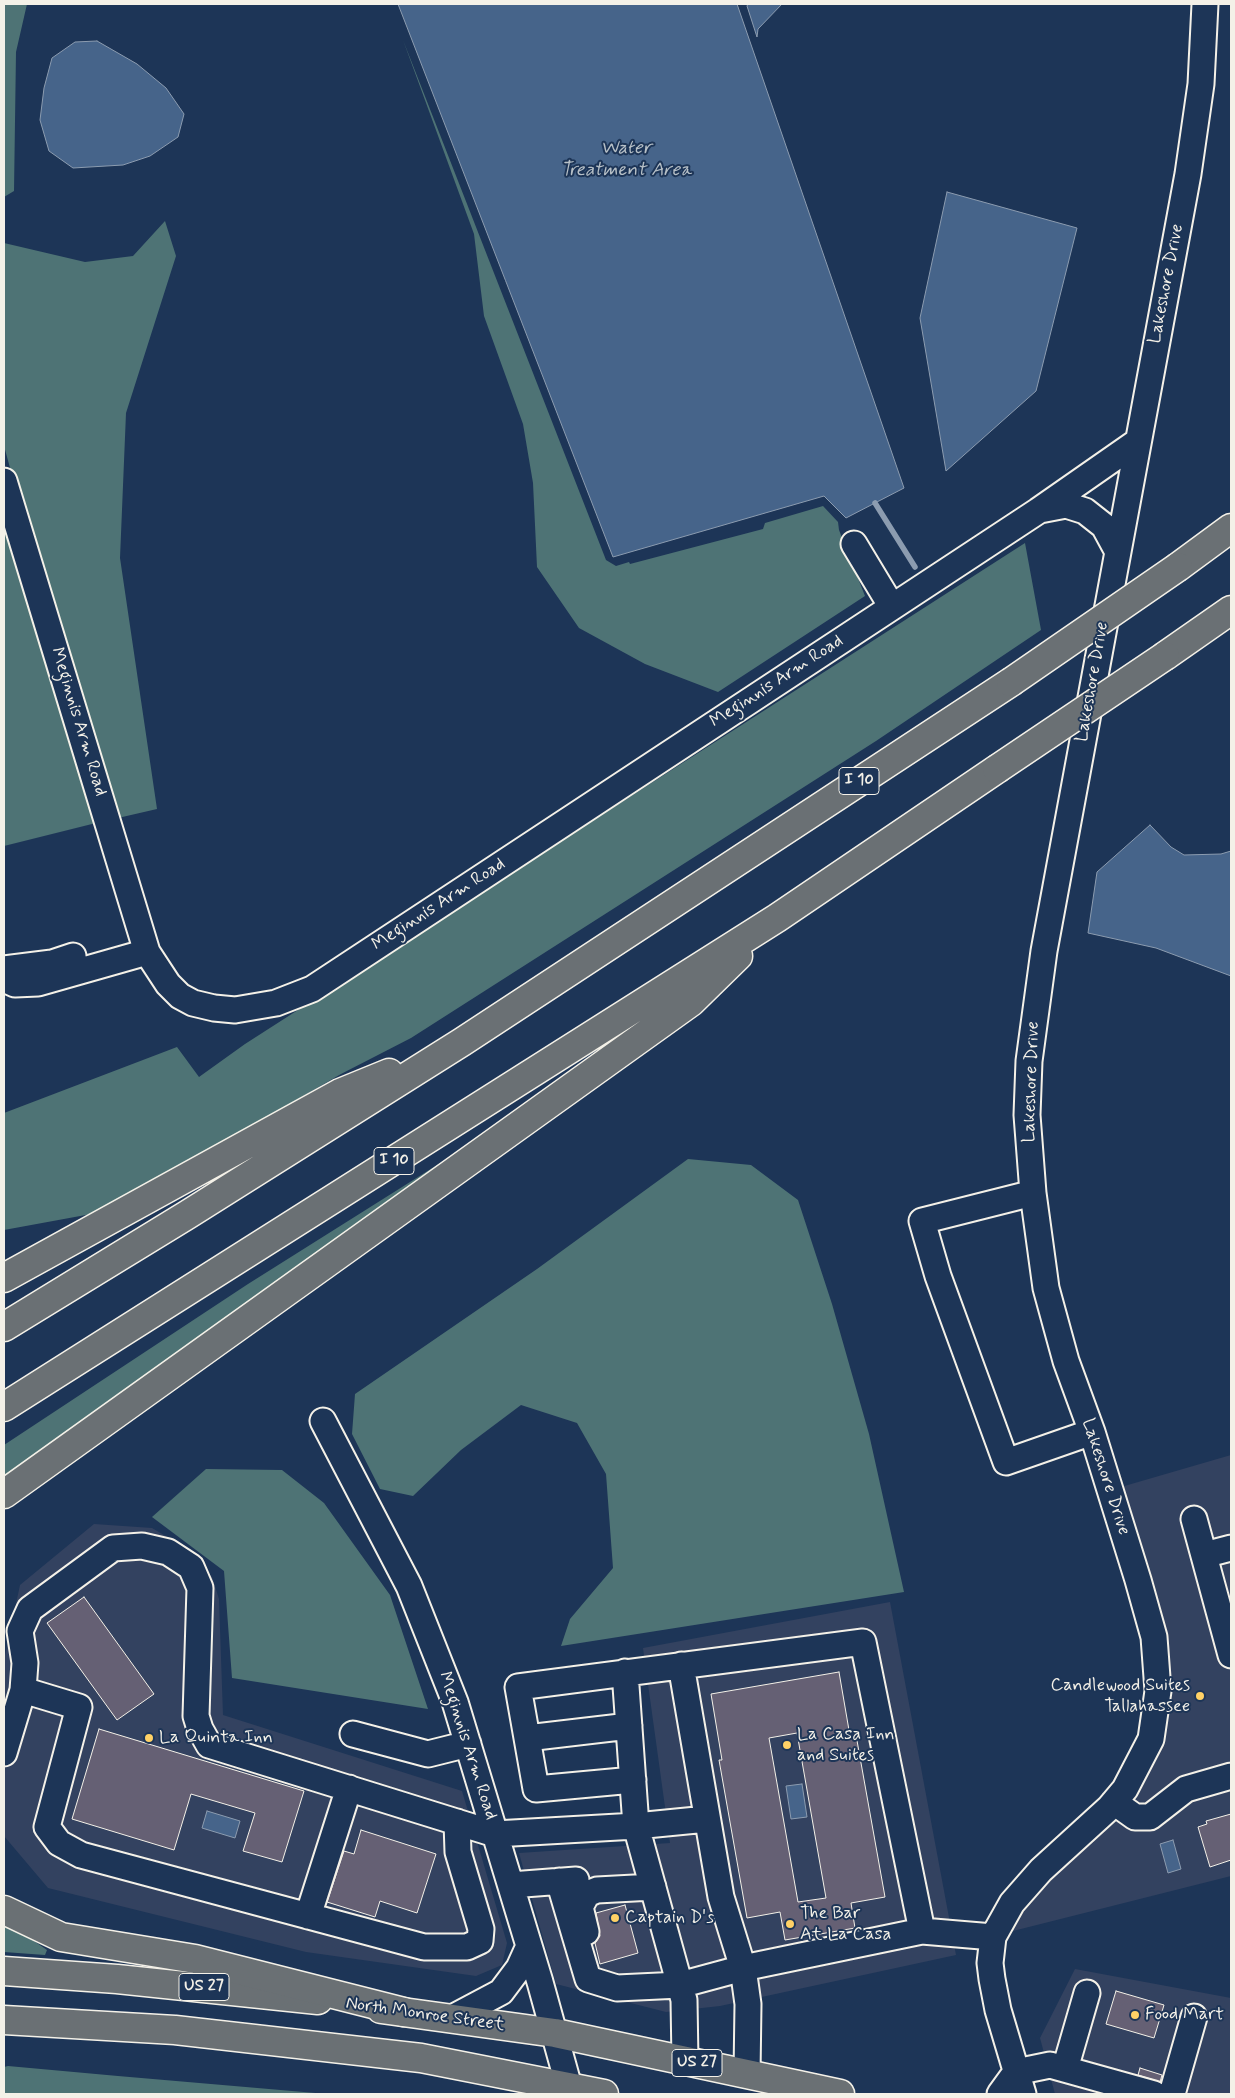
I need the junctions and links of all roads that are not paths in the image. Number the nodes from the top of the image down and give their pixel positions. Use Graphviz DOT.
graph roads {
  1 [pos="1205,4"];
  2 [pos="1137,442"];
  3 [pos="4,481"];
  4 [pos="1038,511"];
  5 [pos="1231,528"];
  6 [pos="854,544"];
  7 [pos="1117,550"];
  8 [pos="892,607"];
  9 [pos="1231,610"];
  10 [pos="777,918"];
  11 [pos="145,943"];
  12 [pos="4,969"];
  13 [pos="4,979"];
  14 [pos="462,1042"];
  15 [pos="1033,1193"];
  16 [pos="4,1278"];
  17 [pos="4,1327"];
  18 [pos="4,1407"];
  19 [pos="323,1420"];
  20 [pos="1092,1432"];
  21 [pos="4,1494"];
  22 [pos="1194,1519"];
  23 [pos="1231,1548"];
  24 [pos="1204,1555"];
  25 [pos="1225,1604"];
  26 [pos="1231,1655"];
  27 [pos="681,1666"];
  28 [pos="625,1672"];
  29 [pos="23,1690"];
  30 [pos="629,1726"];
  31 [pos="353,1734"];
  32 [pos="527,1738"];
  33 [pos="468,1744"];
  34 [pos="4,1753"];
  35 [pos="1231,1776"];
  36 [pos="633,1780"];
  37 [pos="349,1788"];
  38 [pos="1114,1802"];
  39 [pos="707,1819"];
  40 [pos="457,1822"];
  41 [pos="636,1826"];
  42 [pos="495,1834"];
  43 [pos="651,1880"];
  44 [pos="560,1881"];
  45 [pos="511,1885"];
  46 [pos="4,1910"];
  47 [pos="308,1916"];
  48 [pos="922,1930"];
  49 [pos="993,1937"];
  50 [pos="529,1946"];
  51 [pos="743,1968"];
  52 [pos="4,1971"];
  53 [pos="601,1983"];
  54 [pos="680,1985"];
  55 [pos="1087,1993"];
  56 [pos="404,2012"];
  57 [pos="452,2018"];
  58 [pos="1194,2018"];
  59 [pos="4,2020"];
  60 [pos="555,2033"];
  61 [pos="685,2061"];
  62 [pos="1065,2070"];
  63 [pos="747,2074"];
  64 [pos="1020,2083"];
  65 [pos="570,2091"];
  66 [pos="604,2094"];
  67 [pos="840,2094"];
  68 [pos="1000,2094"];
  69 [pos="1154,2094"];
  70 [pos="1172,2094"];
  1 -- 2 [label="street, Lakeshore Drive"];
  2 -- 4 [label="street, Meginnis Arm Road"];
  2 -- 7 [label="street, Lakeshore Drive"];
  3 -- 11 [label="street, Meginnis Arm Road"];
  4 -- 7 [label="street"];
  4 -- 8 [label="street, Meginnis Arm Road"];
  5 -- 14 [label="main road, I 10, bridge"];
  6 -- 8 [label="street"];
  7 -- 15 [label="street, Lakeshore Drive"];
  8 -- 11 [label="street, Meginnis Arm Road"];
  9 -- 10 [label="main road, I 10, bridge"];
  10 -- 18 [label="main road, I 10"];
  10 -- 21 [label="main road"];
  11 -- 12 [label="street"];
  11 -- 13 [label="street"];
  14 -- 16 [label="main road"];
  14 -- 17 [label="main road, I 10"];
  15 -- 20 [label="street, Lakeshore Drive"];
  15 -- 20 [label="street"];
  19 -- 33 [label="street, Meginnis Arm Road"];
  20 -- 38 [label="street, Lakeshore Drive"];
  22 -- 24 [label="street"];
  23 -- 24 [label="street"];
  24 -- 25 [label="street"];
  25 -- 26 [label="street"];
  27 -- 28 [label="street"];
  27 -- 39 [label="street"];
  27 -- 48 [label="street"];
  28 -- 30 [label="street"];
  28 -- 32 [label="street"];
  29 -- 34 [label="street"];
  29 -- 37 [label="street"];
  29 -- 47 [label="street"];
  30 -- 32 [label="street"];
  30 -- 36 [label="street"];
  31 -- 33 [label="street"];
  32 -- 36 [label="street"];
  33 -- 42 [label="street, Meginnis Arm Road"];
  35 -- 38 [label="street"];
  36 -- 41 [label="street"];
  37 -- 40 [label="street"];
  37 -- 47 [label="street"];
  38 -- 49 [label="street, Lakeshore Drive"];
  39 -- 41 [label="street"];
  39 -- 51 [label="street"];
  40 -- 42 [label="street"];
  40 -- 47 [label="street"];
  41 -- 42 [label="street"];
  41 -- 43 [label="street"];
  42 -- 45 [label="street, Meginnis Arm Road"];
  43 -- 44 [label="street"];
  43 -- 53 [label="street"];
  43 -- 54 [label="street"];
  44 -- 45 [label="street"];
  44 -- 53 [label="street"];
  45 -- 50 [label="street, Meginnis Arm Road"];
  46 -- 56 [label="main road"];
  48 -- 49 [label="street"];
  48 -- 51 [label="street"];
  49 -- 64 [label="street, Lakeshore Drive"];
  50 -- 57 [label="street"];
  50 -- 60 [label="street, Meginnis Arm Road"];
  51 -- 54 [label="street"];
  51 -- 63 [label="street"];
  52 -- 56 [label="main road, North Monroe Street / US 27"];
  53 -- 54 [label="street"];
  54 -- 61 [label="street"];
  55 -- 62 [label="street"];
  56 -- 57 [label="main road, North Monroe Street / US 27"];
  57 -- 60 [label="main road, North Monroe Street / US 27"];
  58 -- 70 [label="street"];
  59 -- 65 [label="main road"];
  60 -- 61 [label="main road, North Monroe Street / US 27"];
  60 -- 65 [label="street, Meginnis Arm Road"];
  61 -- 63 [label="main road, North Monroe Street / US 27"];
  62 -- 64 [label="street"];
  62 -- 69 [label="street"];
  63 -- 67 [label="main road, North Monroe Street / US 27"];
  64 -- 68 [label="street"];
  65 -- 66 [label="main road"];
}
